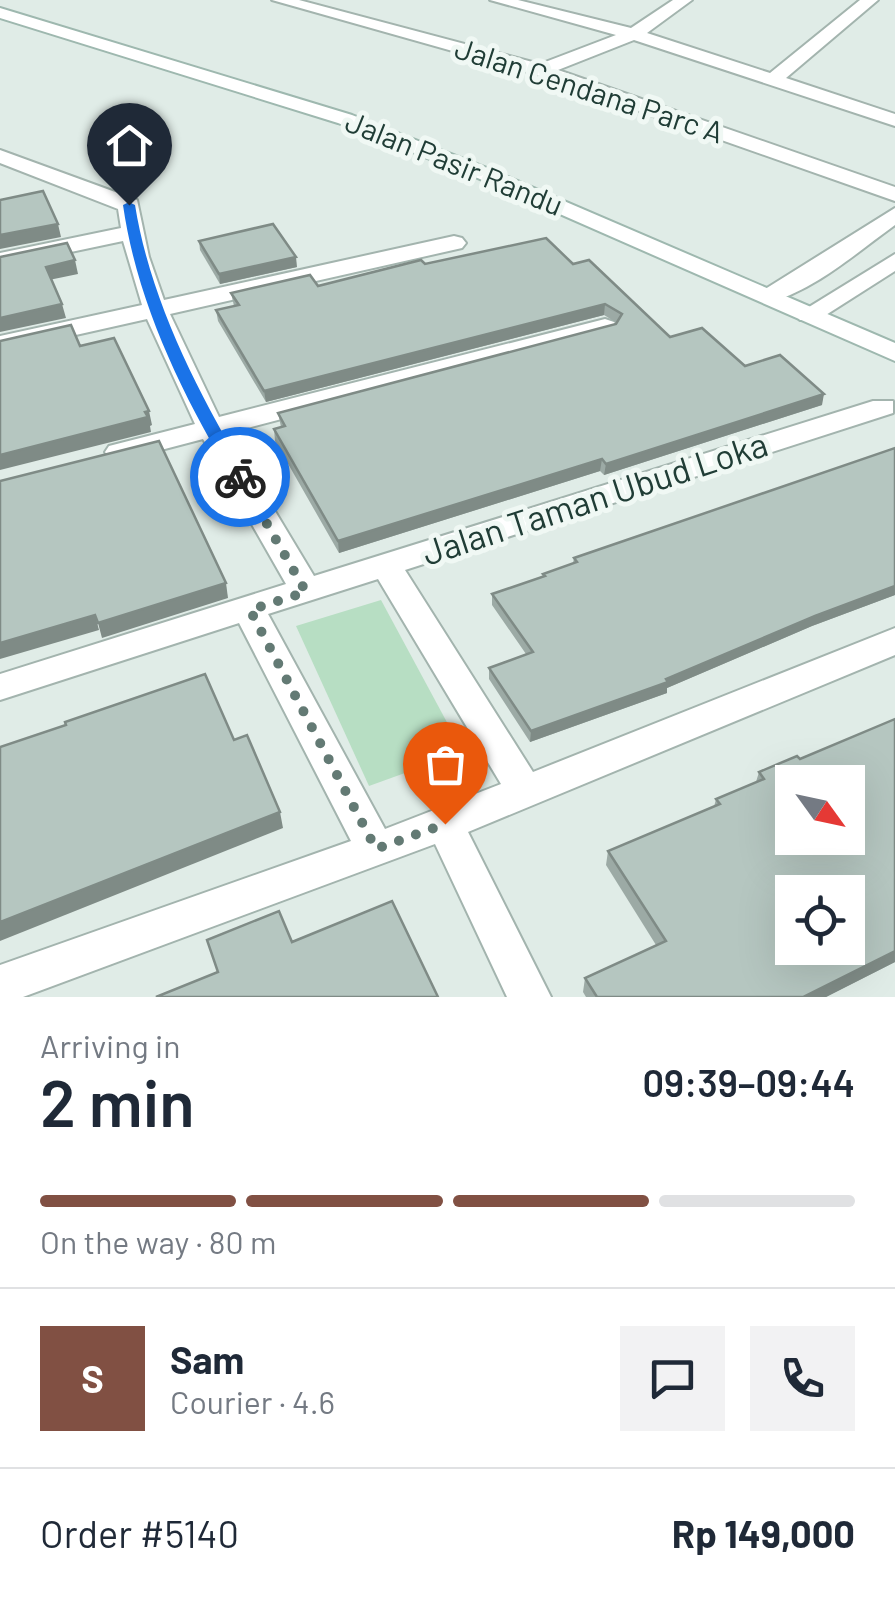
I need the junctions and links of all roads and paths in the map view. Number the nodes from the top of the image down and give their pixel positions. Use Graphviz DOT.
graph roads {
  1 [pos="280,0"];
  2 [pos="498,0"];
  3 [pos="684,0"];
  4 [pos="870,0"];
  5 [pos="0,12"];
  6 [pos="634,34"];
  7 [pos="541,70"];
  8 [pos="774,80"];
  9 [pos="895,120"];
  10 [pos="7,163"];
  11 [pos="895,194"];
  12 [pos="895,215"];
  13 [pos="135,232"];
  14 [pos="454,243"];
  15 [pos="0,260"];
  16 [pos="895,260"];
  17 [pos="766,296"];
  18 [pos="155,308"];
  19 [pos="809,315"];
  20 [pos="605,326"];
  21 [pos="0,344"];
  22 [pos="895,353"];
  23 [pos="883,407"];
  24 [pos="210,427"];
  25 [pos="96,458"];
  26 [pos="386,566"];
  27 [pos="306,592"];
  28 [pos="250,610"];
  29 [pos="895,641"];
  30 [pos="0,687"];
  31 [pos="524,789"];
  32 [pos="445,824"];
  33 [pos="376,849"];
  34 [pos="0,985"];
  35 [pos="530,997"];
  1 -- 7 [label="street, Jalan Cendana Parc A"];
  2 -- 6 [label="street"];
  3 -- 6 [label="street"];
  4 -- 8 [label="street"];
  5 -- 17 [label="street, Jalan Pasir Randu"];
  6 -- 7 [label="street"];
  6 -- 8 [label="street"];
  7 -- 11 [label="street, Jalan Cendana Parc A"];
  8 -- 9 [label="street"];
  10 -- 13 [label="street"];
  12 -- 17 [label="street"];
  13 -- 15 [label="street"];
  13 -- 18 [label="street"];
  14 -- 18 [label="street"];
  16 -- 19 [label="street"];
  17 -- 19 [label="street, Jalan Pasir Randu"];
  18 -- 21 [label="street"];
  18 -- 24 [label="street"];
  19 -- 22 [label="street, Jalan Pasir Randu"];
  20 -- 24 [label="street"];
  23 -- 26 [label="street, Jalan Taman Ubud Loka"];
  24 -- 25 [label="street"];
  24 -- 27 [label="street"];
  26 -- 27 [label="street, Jalan Taman Ubud Loka"];
  26 -- 31 [label="street"];
  27 -- 28 [label="street, Jalan Taman Ubud Loka"];
  28 -- 30 [label="street, Jalan Taman Ubud Loka"];
  28 -- 33 [label="street"];
  29 -- 31 [label="street"];
  31 -- 32 [label="street"];
  32 -- 33 [label="street"];
  32 -- 35 [label="street"];
  33 -- 34 [label="street"];
}
